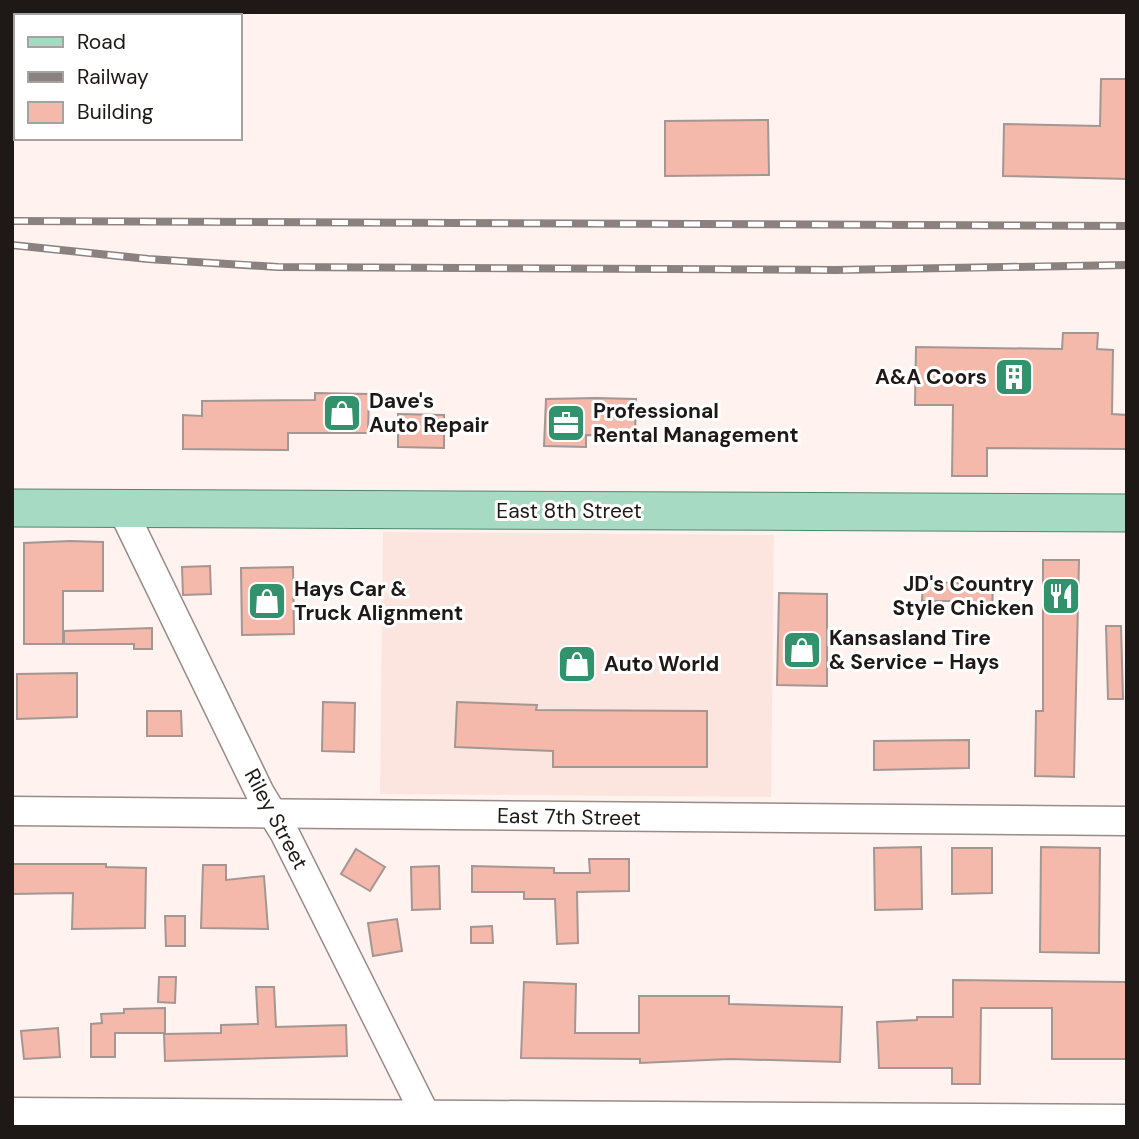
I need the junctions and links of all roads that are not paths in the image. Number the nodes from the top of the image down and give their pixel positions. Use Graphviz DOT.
graph roads {
  1 [pos="12,508"];
  2 [pos="122,509"];
  3 [pos="1127,513"];
  4 [pos="12,811"];
  5 [pos="272,812"];
  6 [pos="1127,821"];
  7 [pos="12,1112"];
  8 [pos="427,1119"];
  9 [pos="1127,1119"];
  1 -- 2 [label="main road, East 8th Street"];
  2 -- 3 [label="main road, East 8th Street"];
  2 -- 5 [label="street, Riley Street"];
  4 -- 5 [label="street, East 7th Street"];
  5 -- 6 [label="street, East 7th Street"];
  5 -- 8 [label="street, Riley Street"];
  7 -- 8 [label="street"];
  8 -- 9 [label="street"];
}
